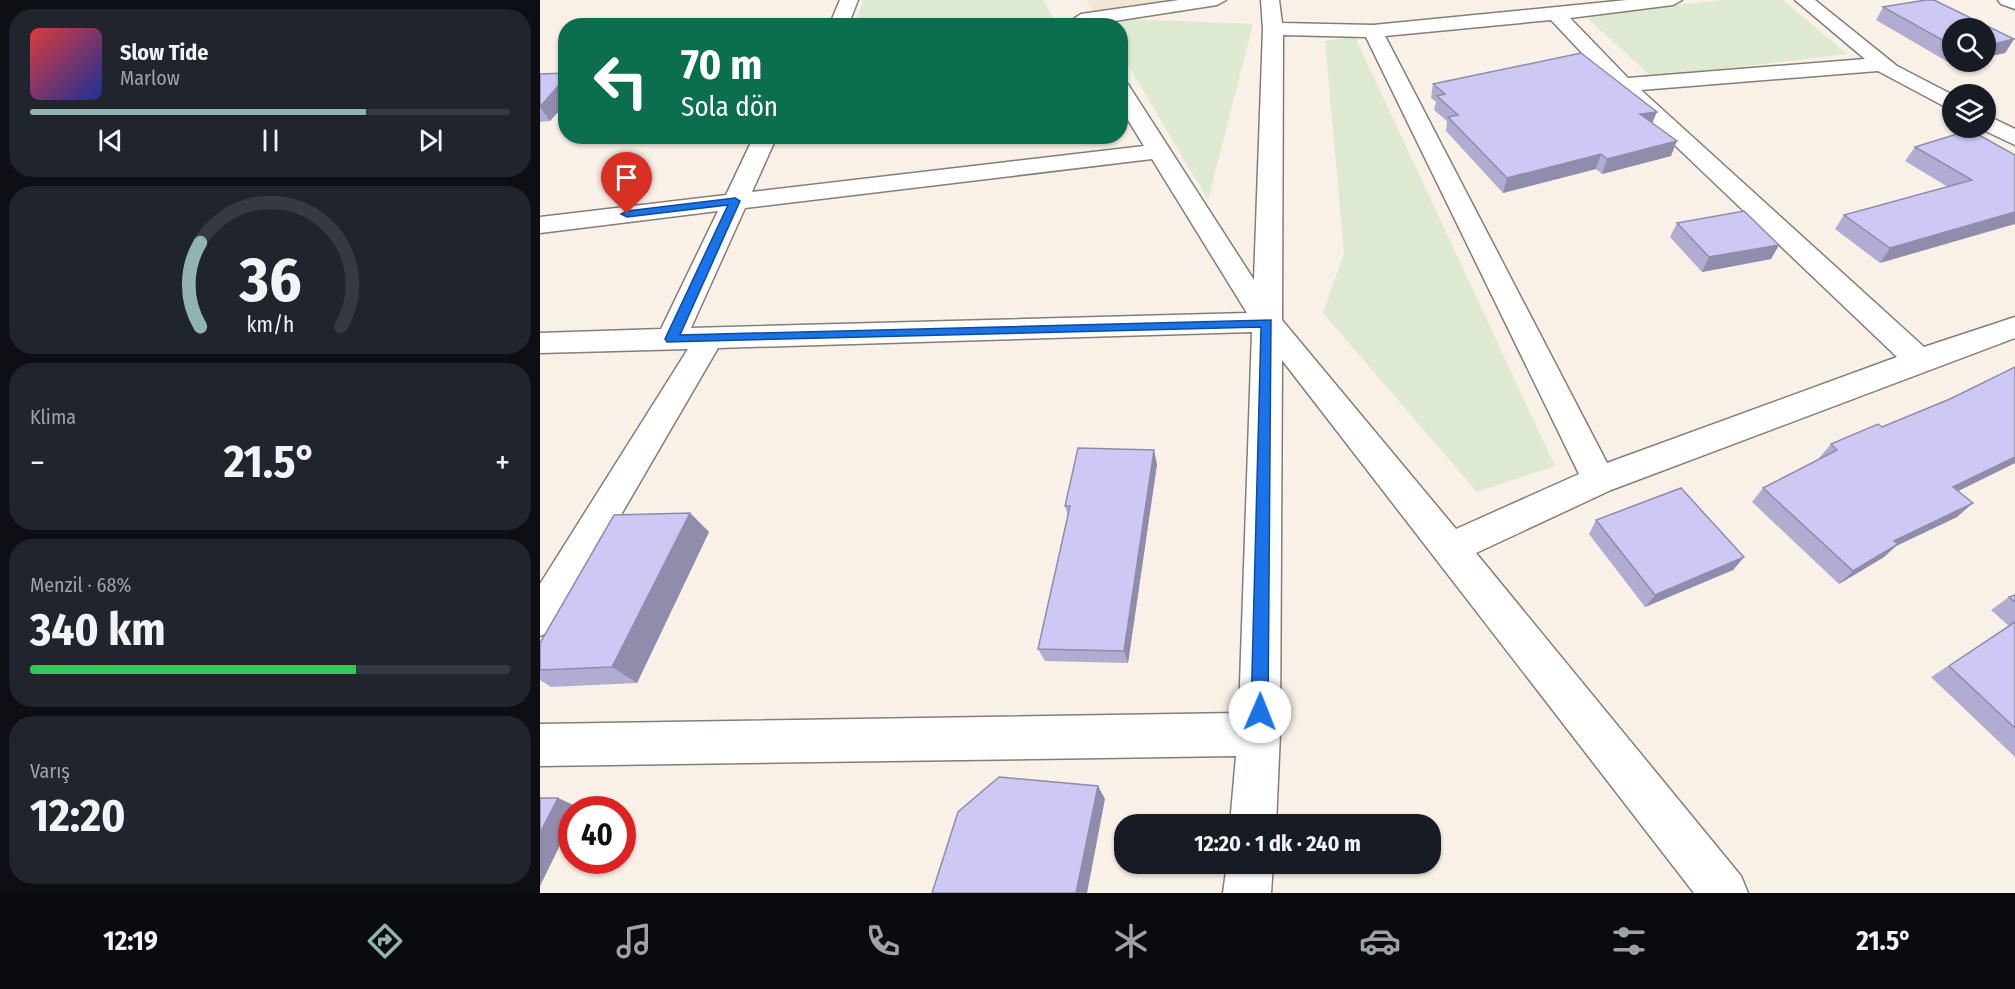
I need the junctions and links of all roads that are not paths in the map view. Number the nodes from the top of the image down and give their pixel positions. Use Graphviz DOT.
graph roads {
  1 [pos="849,0"];
  2 [pos="1069,0"];
  3 [pos="1217,0"];
  4 [pos="1673,0"];
  5 [pos="1804,0"];
  6 [pos="2007,0"];
  7 [pos="2015,3"];
  8 [pos="1271,14"];
  9 [pos="1556,14"];
  10 [pos="841,18"];
  11 [pos="1079,18"];
  12 [pos="1111,18"];
  13 [pos="1373,31"];
  14 [pos="1882,64"];
  15 [pos="1623,85"];
  16 [pos="1942,98"];
  17 [pos="1128,102"];
  18 [pos="1996,128"];
  19 [pos="2015,138"];
  20 [pos="762,144"];
  21 [pos="1158,151"];
  22 [pos="735,201"];
  23 [pos="540,225"];
  24 [pos="1267,322"];
  25 [pos="2015,327"];
  26 [pos="671,339"];
  27 [pos="709,339"];
  28 [pos="540,343"];
  29 [pos="1919,360"];
  30 [pos="1599,480"];
  31 [pos="1450,548"];
  32 [pos="540,618"];
  33 [pos="1259,734"];
  34 [pos="540,745"];
  35 [pos="1253,814"];
  36 [pos="1249,874"];
  37 [pos="1247,893"];
  38 [pos="1724,893"];
  1 -- 10 [label="street"];
  2 -- 11 [label="street"];
  3 -- 12 [label="street"];
  4 -- 9 [label="street"];
  5 -- 14 [label="street"];
  6 -- 7 [label="street"];
  8 -- 13 [label="street"];
  8 -- 24 [label="street"];
  9 -- 13 [label="street"];
  9 -- 15 [label="street"];
  13 -- 30 [label="street"];
  14 -- 15 [label="street"];
  14 -- 16 [label="street"];
  15 -- 29 [label="street"];
  17 -- 21 [label="street"];
  18 -- 19 [label="street"];
  20 -- 22 [label="street"];
  21 -- 22 [label="street"];
  21 -- 24 [label="street"];
  22 -- 23 [label="street"];
  22 -- 26 [label="street"];
  24 -- 27 [label="street"];
  24 -- 31 [label="street"];
  24 -- 33 [label="street"];
  25 -- 29 [label="street"];
  26 -- 27 [label="street"];
  26 -- 28 [label="street"];
  27 -- 32 [label="street"];
  29 -- 30 [label="street"];
  30 -- 31 [label="street"];
  31 -- 38 [label="street"];
  33 -- 34 [label="street"];
  33 -- 35 [label="street"];
  36 -- 37 [label="street"];
}
